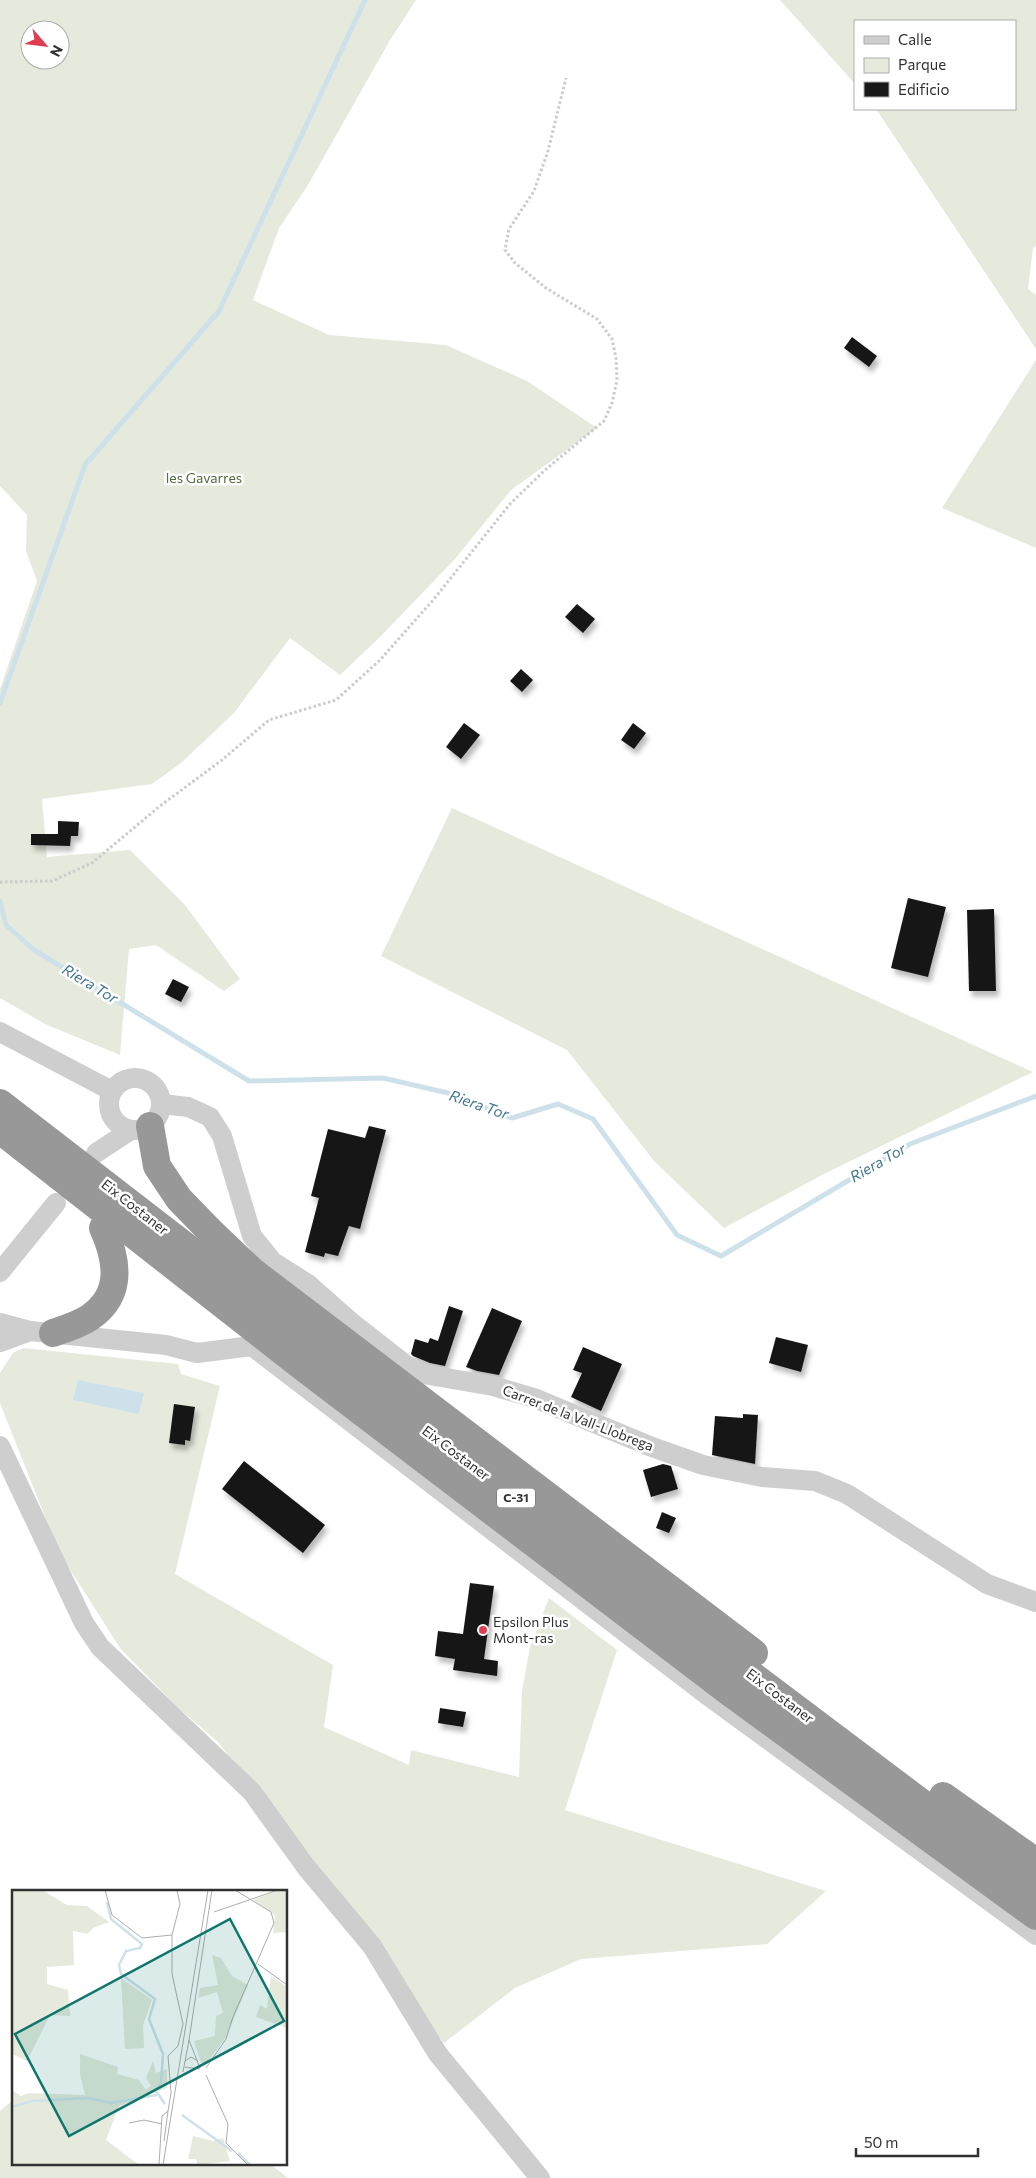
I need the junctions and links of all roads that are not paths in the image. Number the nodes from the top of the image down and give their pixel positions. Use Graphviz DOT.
graph roads {
  1 [pos="0,1032"];
  2 [pos="112,1091"];
  3 [pos="0,1103"];
  4 [pos="111,1114"];
  5 [pos="148,1120"];
  6 [pos="0,1130"];
  7 [pos="0,1145"];
  8 [pos="56,1203"];
  9 [pos="104,1228"];
  10 [pos="1,1270"];
  11 [pos="0,1323"];
  12 [pos="41,1332"];
  13 [pos="0,1342"];
  14 [pos="252,1346"];
  15 [pos="0,1446"];
  16 [pos="1036,1602"];
  17 [pos="1036,1862"];
  18 [pos="1036,1889"];
  19 [pos="1036,1916"];
  20 [pos="1036,1936"];
  21 [pos="540,2178"];
  1 -- 2 [label="street"];
  2 -- 4 [label="street"];
  2 -- 5 [label="street"];
  3 -- 18 [label="highway, Eix Costaner / C-31"];
  4 -- 5 [label="street"];
  4 -- 5 [label="street"];
  5 -- 16 [label="street, Carrer de la Vall-Llobrega"];
  5 -- 17 [label="highway"];
  6 -- 19 [label="highway, C-31"];
  7 -- 9 [label="highway"];
  8 -- 10 [label="street"];
  9 -- 12 [label="highway"];
  9 -- 14 [label="highway"];
  11 -- 12 [label="street"];
  12 -- 13 [label="street"];
  12 -- 14 [label="street"];
  14 -- 20 [label="street"];
  15 -- 21 [label="street"];
}
